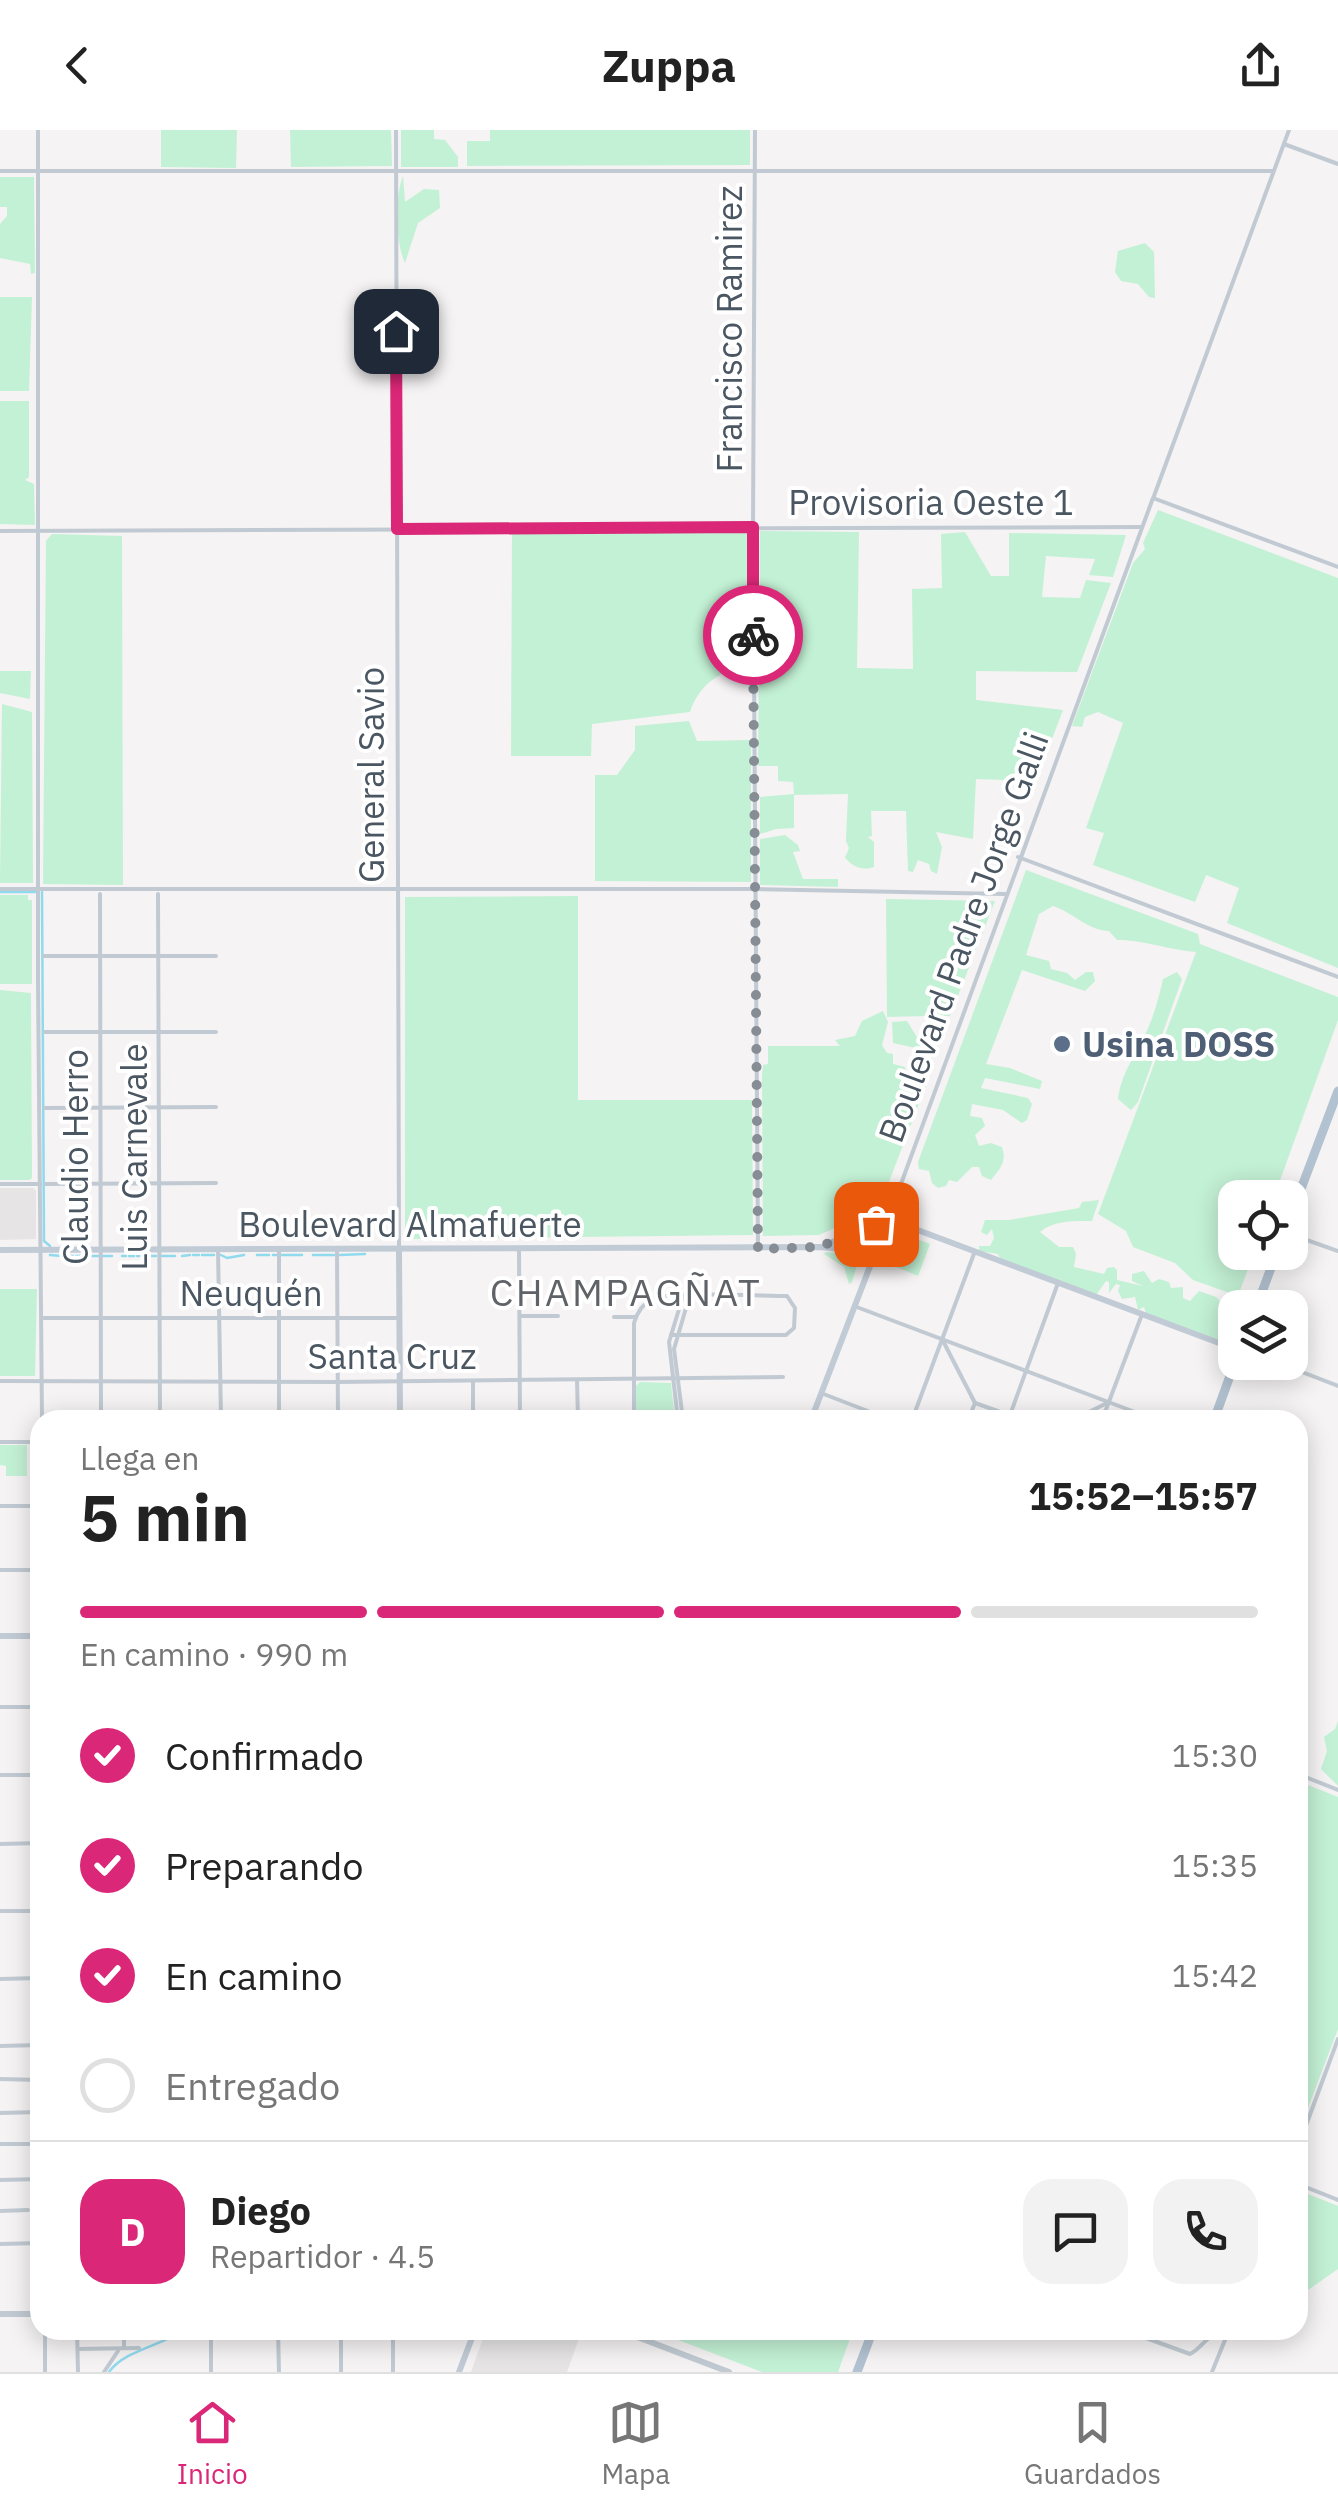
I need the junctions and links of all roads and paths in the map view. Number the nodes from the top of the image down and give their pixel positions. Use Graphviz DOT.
graph roads {
  1 [pos="38,130"];
  2 [pos="396,130"];
  3 [pos="755,130"];
  4 [pos="1289,130"];
  5 [pos="1284,144"];
  6 [pos="1338,164"];
  7 [pos="0,171"];
  8 [pos="38,171"];
  9 [pos="1273,171"];
  10 [pos="396,172"];
  11 [pos="755,172"];
  12 [pos="1153,498"];
  13 [pos="753,527"];
  14 [pos="1142,528"];
  15 [pos="397,529"];
  16 [pos="0,531"];
  17 [pos="38,531"];
  18 [pos="1338,566"];
  19 [pos="1018,857"];
  20 [pos="0,888"];
  21 [pos="38,888"];
  22 [pos="396,889"];
  23 [pos="755,889"];
  24 [pos="100,894"];
  25 [pos="158,894"];
  26 [pos="1005,894"];
  27 [pos="44,956"];
  28 [pos="100,956"];
  29 [pos="158,956"];
  30 [pos="216,956"];
  31 [pos="1338,977"];
  32 [pos="45,1032"];
  33 [pos="100,1032"];
  34 [pos="159,1032"];
  35 [pos="216,1032"];
  36 [pos="1338,1091"];
  37 [pos="216,1107"];
  38 [pos="45,1108"];
  39 [pos="100,1108"];
  40 [pos="158,1108"];
  41 [pos="1333,1118"];
  42 [pos="1306,1180"];
  43 [pos="0,1184"];
  44 [pos="43,1184"];
  45 [pos="100,1184"];
  46 [pos="159,1184"];
  47 [pos="216,1184"];
  48 [pos="886,1222"];
  49 [pos="1308,1240"];
  50 [pos="819,1247"];
  51 [pos="399,1248"];
  52 [pos="218,1249"];
  53 [pos="279,1249"];
  54 [pos="337,1249"];
  55 [pos="758,1249"];
  56 [pos="0,1250"];
  57 [pos="42,1250"];
  58 [pos="100,1250"];
  59 [pos="160,1250"];
  60 [pos="518,1250"];
  61 [pos="975,1251"];
  62 [pos="1338,1251"];
  63 [pos="873,1256"];
  64 [pos="1058,1283"];
  65 [pos="686,1296"];
  66 [pos="854,1306"];
  67 [pos="1142,1314"];
  68 [pos="520,1316"];
  69 [pos="558,1316"];
  70 [pos="636,1316"];
  71 [pos="220,1317"];
  72 [pos="279,1317"];
  73 [pos="614,1317"];
  74 [pos="42,1318"];
  75 [pos="101,1318"];
  76 [pos="159,1318"];
  77 [pos="338,1318"];
  78 [pos="400,1318"];
  79 [pos="674,1334"];
  80 [pos="942,1339"];
  81 [pos="1218,1343"];
  82 [pos="1026,1371"];
  83 [pos="1308,1374"];
  84 [pos="783,1377"];
  85 [pos="676,1379"];
  86 [pos="577,1380"];
  87 [pos="634,1380"];
  88 [pos="1229,1380"];
  89 [pos="0,1381"];
  90 [pos="42,1381"];
  91 [pos="160,1381"];
  92 [pos="220,1381"];
  93 [pos="473,1381"];
  94 [pos="520,1381"];
  95 [pos="102,1382"];
  96 [pos="279,1382"];
  97 [pos="338,1382"];
  98 [pos="400,1382"];
  99 [pos="1338,1386"];
  100 [pos="821,1393"];
  101 [pos="1109,1402"];
  102 [pos="975,1403"];
  103 [pos="42,1410"];
  104 [pos="101,1410"];
  105 [pos="160,1410"];
  106 [pos="221,1410"];
  107 [pos="279,1410"];
  108 [pos="338,1410"];
  109 [pos="400,1410"];
  110 [pos="473,1410"];
  111 [pos="520,1410"];
  112 [pos="578,1410"];
  113 [pos="634,1410"];
  114 [pos="679,1410"];
  115 [pos="815,1410"];
  116 [pos="866,1410"];
  117 [pos="916,1410"];
  118 [pos="972,1410"];
  119 [pos="995,1410"];
  120 [pos="1012,1410"];
  121 [pos="1093,1410"];
  122 [pos="1106,1410"];
  123 [pos="1130,1410"];
  124 [pos="1218,1410"];
  125 [pos="0,1442"];
  126 [pos="30,1442"];
  127 [pos="0,1506"];
  128 [pos="30,1506"];
  129 [pos="0,1570"];
  130 [pos="30,1570"];
  131 [pos="0,1636"];
  132 [pos="30,1636"];
  133 [pos="0,1707"];
  134 [pos="30,1707"];
  135 [pos="30,1775"];
  136 [pos="0,1776"];
  137 [pos="1308,1778"];
  138 [pos="1338,1790"];
  139 [pos="30,1843"];
  140 [pos="0,1844"];
  141 [pos="0,1911"];
  142 [pos="30,1911"];
  143 [pos="0,1978"];
  144 [pos="30,1978"];
  145 [pos="1338,2039"];
  146 [pos="30,2045"];
  147 [pos="0,2046"];
  148 [pos="0,2080"];
  149 [pos="30,2080"];
  150 [pos="0,2112"];
  151 [pos="30,2112"];
  152 [pos="1308,2120"];
  153 [pos="0,2144"];
  154 [pos="30,2144"];
  155 [pos="30,2179"];
  156 [pos="0,2180"];
  157 [pos="1308,2188"];
  158 [pos="1338,2200"];
  159 [pos="0,2210"];
  160 [pos="28,2210"];
  161 [pos="30,2243"];
  162 [pos="0,2244"];
  163 [pos="0,2314"];
  164 [pos="30,2314"];
  165 [pos="45,2340"];
  166 [pos="78,2340"];
  167 [pos="122,2340"];
  168 [pos="211,2340"];
  169 [pos="278,2340"];
  170 [pos="340,2340"];
  171 [pos="392,2340"];
  172 [pos="470,2340"];
  173 [pos="645,2340"];
  174 [pos="869,2340"];
  175 [pos="1152,2340"];
  176 [pos="1204,2340"];
  177 [pos="1224,2340"];
  178 [pos="121,2348"];
  179 [pos="139,2348"];
  180 [pos="78,2350"];
  181 [pos="45,2372"];
  182 [pos="78,2372"];
  183 [pos="104,2372"];
  184 [pos="211,2372"];
  185 [pos="279,2372"];
  186 [pos="341,2372"];
  187 [pos="394,2372"];
  188 [pos="459,2372"];
  189 [pos="729,2372"];
  190 [pos="857,2372"];
  191 [pos="1212,2372"];
  1 -- 8 [label="street"];
  2 -- 10 [label="street, General Savio"];
  3 -- 11 [label="street, Francisco Ramirez"];
  4 -- 5 [label="street"];
  5 -- 6 [label="street"];
  5 -- 9 [label="street"];
  7 -- 8 [label="street"];
  8 -- 10 [label="street"];
  8 -- 17 [label="street"];
  9 -- 11 [label="street"];
  9 -- 12 [label="street"];
  10 -- 11 [label="street"];
  10 -- 15 [label="street, General Savio"];
  11 -- 13 [label="street, Francisco Ramirez"];
  12 -- 14 [label="street, Boulevard Padre Jorge Galli"];
  12 -- 18 [label="street"];
  13 -- 14 [label="street, Provisoria Oeste 1"];
  13 -- 15 [label="street, Provisoria Oeste 1"];
  13 -- 23 [label="street, Francisco Ramirez"];
  14 -- 19 [label="street, Boulevard Padre Jorge Galli"];
  15 -- 17 [label="street, Provisoria Oeste 1"];
  15 -- 22 [label="street, General Savio"];
  16 -- 17 [label="street, Provisoria Oeste 1"];
  17 -- 21 [label="street"];
  19 -- 26 [label="street, Boulevard Padre Jorge Galli"];
  19 -- 31 [label="street"];
  20 -- 21 [label="street"];
  21 -- 22 [label="street"];
  21 -- 44 [label="street"];
  22 -- 23 [label="street"];
  22 -- 51 [label="street, General Savio"];
  23 -- 26 [label="street"];
  23 -- 55 [label="street, Francisco Ramirez"];
  24 -- 28 [label="street, Claudio Herro"];
  25 -- 29 [label="street, Luis Carnevale"];
  26 -- 48 [label="street, Boulevard Padre Jorge Galli"];
  27 -- 28 [label="street"];
  28 -- 29 [label="street"];
  28 -- 33 [label="street, Claudio Herro"];
  29 -- 30 [label="street"];
  29 -- 34 [label="street, Luis Carnevale"];
  32 -- 33 [label="street"];
  33 -- 34 [label="street"];
  33 -- 39 [label="street, Claudio Herro"];
  34 -- 35 [label="street"];
  34 -- 40 [label="street, Luis Carnevale"];
  36 -- 41 [label="main road"];
  37 -- 40 [label="street"];
  38 -- 39 [label="street"];
  39 -- 40 [label="street"];
  39 -- 45 [label="street, Claudio Herro"];
  40 -- 46 [label="street, Luis Carnevale"];
  41 -- 42 [label="main road"];
  43 -- 44 [label="street"];
  44 -- 45 [label="street"];
  44 -- 57 [label="street"];
  45 -- 46 [label="street"];
  45 -- 58 [label="street, Claudio Herro"];
  46 -- 47 [label="street"];
  46 -- 59 [label="street, Luis Carnevale"];
  48 -- 50 [label="main road, Boulevard Almafuerte"];
  48 -- 61 [label="main road"];
  48 -- 63 [label="main road, Boulevard Padre Jorge Galli"];
  49 -- 62 [label="street"];
  50 -- 55 [label="main road, Boulevard Almafuerte"];
  50 -- 63 [label="main road, Boulevard Almafuerte"];
  51 -- 54 [label="main road, Boulevard Almafuerte"];
  51 -- 60 [label="main road, Boulevard Almafuerte"];
  51 -- 78 [label="street, General Savio"];
  52 -- 53 [label="main road, Boulevard Almafuerte"];
  52 -- 59 [label="main road, Boulevard Almafuerte"];
  52 -- 71 [label="street"];
  53 -- 54 [label="main road, Boulevard Almafuerte"];
  53 -- 72 [label="street"];
  54 -- 77 [label="street"];
  55 -- 60 [label="main road, Boulevard Almafuerte"];
  56 -- 57 [label="main road, Boulevard Almafuerte"];
  57 -- 58 [label="main road, Boulevard Almafuerte"];
  57 -- 74 [label="street"];
  58 -- 59 [label="main road, Boulevard Almafuerte"];
  58 -- 75 [label="street, Claudio Herro"];
  59 -- 76 [label="street, Luis Carnevale"];
  60 -- 68 [label="street"];
  61 -- 64 [label="main road"];
  61 -- 80 [label="street"];
  63 -- 66 [label="main road, Boulevard Padre Jorge Galli"];
  64 -- 67 [label="main road"];
  64 -- 82 [label="street"];
  65 -- 70 [label="street"];
  65 -- 79 [label="street"];
  65 -- 79 [label="street"];
  66 -- 80 [label="street"];
  66 -- 100 [label="main road, Boulevard Padre Jorge Galli"];
  67 -- 81 [label="main road"];
  67 -- 101 [label="street"];
  68 -- 69 [label="street"];
  68 -- 94 [label="street"];
  70 -- 73 [label="street"];
  70 -- 87 [label="street"];
  71 -- 72 [label="street, Neuquén"];
  71 -- 76 [label="street, Neuquén"];
  71 -- 92 [label="street"];
  72 -- 77 [label="street, Neuquén"];
  72 -- 96 [label="street"];
  74 -- 75 [label="street, Neuquén"];
  74 -- 90 [label="street"];
  75 -- 76 [label="street, Neuquén"];
  75 -- 95 [label="street, Claudio Herro"];
  76 -- 91 [label="street, Luis Carnevale"];
  77 -- 78 [label="street, Neuquén"];
  77 -- 97 [label="street"];
  78 -- 98 [label="street, General Savio"];
  79 -- 85 [label="street"];
  80 -- 82 [label="street"];
  80 -- 102 [label="street"];
  80 -- 117 [label="street"];
  82 -- 101 [label="street"];
  82 -- 120 [label="street"];
  83 -- 99 [label="street"];
  84 -- 85 [label="street, Santa Cruz"];
  85 -- 87 [label="street, Santa Cruz"];
  85 -- 114 [label="street"];
  86 -- 87 [label="street, Santa Cruz"];
  86 -- 94 [label="street, Santa Cruz"];
  86 -- 112 [label="street"];
  87 -- 113 [label="street"];
  88 -- 124 [label="main road"];
  89 -- 90 [label="street, Santa Cruz"];
  90 -- 95 [label="street, Santa Cruz"];
  90 -- 103 [label="street"];
  91 -- 92 [label="street, Santa Cruz"];
  91 -- 95 [label="street, Santa Cruz"];
  91 -- 105 [label="street, Luis Carnevale"];
  92 -- 96 [label="street, Santa Cruz"];
  92 -- 106 [label="street"];
  93 -- 94 [label="street, Santa Cruz"];
  93 -- 98 [label="street, Santa Cruz"];
  93 -- 110 [label="street"];
  94 -- 111 [label="street"];
  95 -- 104 [label="street, Claudio Herro"];
  96 -- 97 [label="street, Santa Cruz"];
  96 -- 107 [label="street"];
  97 -- 98 [label="street, Santa Cruz"];
  97 -- 108 [label="street"];
  98 -- 109 [label="street, General Savio"];
  100 -- 115 [label="main road, Boulevard Padre Jorge Galli"];
  100 -- 116 [label="street"];
  101 -- 121 [label="street"];
  101 -- 122 [label="street"];
  101 -- 123 [label="street"];
  102 -- 118 [label="street"];
  102 -- 119 [label="street"];
  125 -- 126 [label="street"];
  127 -- 128 [label="street"];
  129 -- 130 [label="street"];
  131 -- 132 [label="main road"];
  133 -- 134 [label="street"];
  135 -- 136 [label="street"];
  137 -- 138 [label="street"];
  139 -- 140 [label="street"];
  141 -- 142 [label="street"];
  143 -- 144 [label="street"];
  145 -- 152 [label="street"];
  146 -- 147 [label="street"];
  148 -- 149 [label="street"];
  150 -- 151 [label="street"];
  153 -- 154 [label="street"];
  155 -- 156 [label="street"];
  157 -- 158 [label="street"];
  159 -- 160 [label="street"];
  161 -- 162 [label="street"];
  163 -- 164 [label="street"];
  165 -- 181 [label="street"];
  166 -- 180 [label="street"];
  167 -- 178 [label="street"];
  168 -- 184 [label="street"];
  169 -- 185 [label="street"];
  170 -- 186 [label="street"];
  171 -- 187 [label="street"];
  172 -- 188 [label="main road"];
  173 -- 189 [label="street"];
  174 -- 190 [label="main road"];
  175 -- 176 [label="street"];
  177 -- 191 [label="street"];
  178 -- 179 [label="street"];
  178 -- 180 [label="street"];
  178 -- 183 [label="street"];
  180 -- 182 [label="street"];
}
